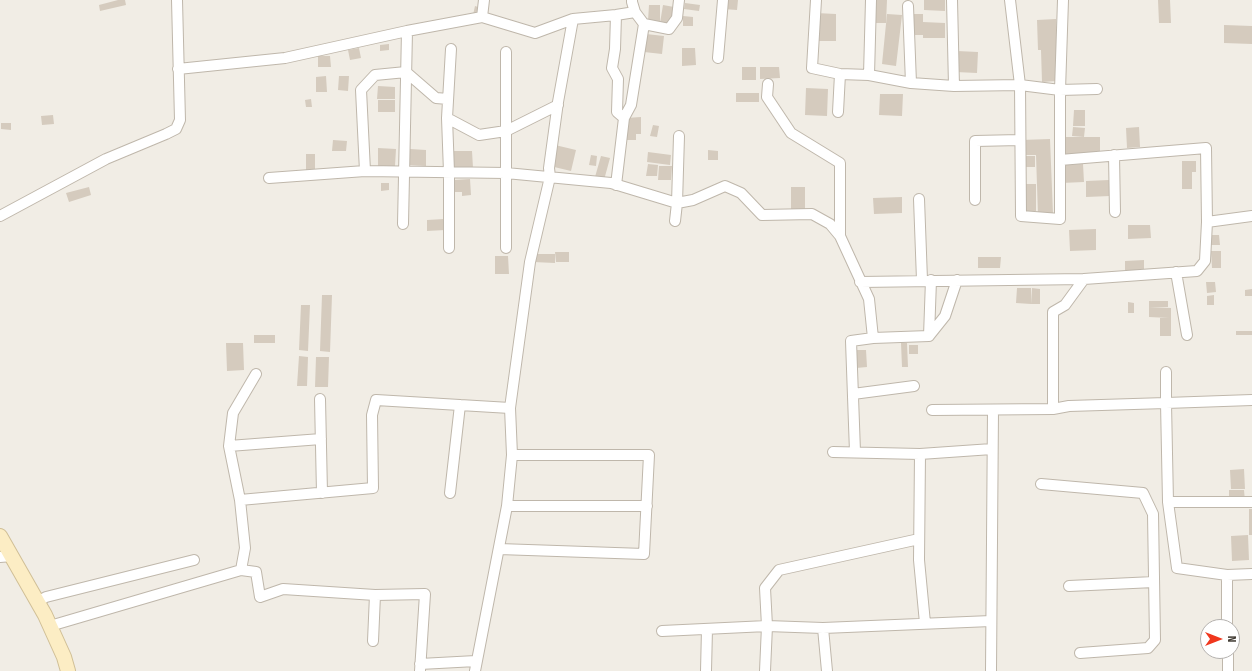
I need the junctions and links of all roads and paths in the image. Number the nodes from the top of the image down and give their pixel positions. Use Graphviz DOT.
graph roads {
  1 [pos="177,0"];
  2 [pos="484,0"];
  3 [pos="632,0"];
  4 [pos="679,0"];
  5 [pos="723,0"];
  6 [pos="816,0"];
  7 [pos="871,0"];
  8 [pos="952,0"];
  9 [pos="1010,0"];
  10 [pos="1063,0"];
  11 [pos="908,6"];
  12 [pos="635,12"];
  13 [pos="616,16"];
  14 [pos="482,17"];
  15 [pos="573,19"];
  16 [pos="644,24"];
  17 [pos="407,31"];
  18 [pos="451,49"];
  19 [pos="506,52"];
  20 [pos="718,58"];
  21 [pos="178,69"];
  22 [pos="406,72"];
  23 [pos="840,74"];
  24 [pos="868,75"];
  25 [pos="911,83"];
  26 [pos="768,84"];
  27 [pos="1020,85"];
  28 [pos="954,86"];
  29 [pos="1097,89"];
  30 [pos="1060,90"];
  31 [pos="448,99"];
  32 [pos="558,105"];
  33 [pos="838,112"];
  34 [pos="447,118"];
  35 [pos="624,118"];
  36 [pos="506,131"];
  37 [pos="679,136"];
  38 [pos="1020,140"];
  39 [pos="1114,155"];
  40 [pos="1060,160"];
  41 [pos="403,170"];
  42 [pos="365,171"];
  43 [pos="449,172"];
  44 [pos="506,173"];
  45 [pos="550,177"];
  46 [pos="269,178"];
  47 [pos="616,185"];
  48 [pos="919,200"];
  49 [pos="975,200"];
  50 [pos="677,203"];
  51 [pos="1115,212"];
  52 [pos="0,216"];
  53 [pos="1252,216"];
  54 [pos="675,221"];
  55 [pos="1207,222"];
  56 [pos="402,224"];
  57 [pos="840,236"];
  58 [pos="449,248"];
  59 [pos="506,248"];
  60 [pos="1176,272"];
  61 [pos="1084,279"];
  62 [pos="927,280"];
  63 [pos="957,280"];
  64 [pos="860,282"];
  65 [pos="1187,335"];
  66 [pos="929,336"];
  67 [pos="873,338"];
  68 [pos="1166,372"];
  69 [pos="256,374"];
  70 [pos="914,386"];
  71 [pos="853,394"];
  72 [pos="320,399"];
  73 [pos="1252,400"];
  74 [pos="1166,403"];
  75 [pos="460,405"];
  76 [pos="510,408"];
  77 [pos="1052,408"];
  78 [pos="932,410"];
  79 [pos="993,410"];
  80 [pos="321,439"];
  81 [pos="229,446"];
  82 [pos="992,449"];
  83 [pos="833,452"];
  84 [pos="855,452"];
  85 [pos="920,454"];
  86 [pos="512,455"];
  87 [pos="1041,484"];
  88 [pos="322,493"];
  89 [pos="450,493"];
  90 [pos="240,500"];
  91 [pos="1168,502"];
  92 [pos="1252,502"];
  93 [pos="507,506"];
  94 [pos="647,506"];
  95 [pos="1153,514"];
  96 [pos="1169,514"];
  97 [pos="0,536"];
  98 [pos="919,539"];
  99 [pos="498,549"];
  100 [pos="6,557"];
  101 [pos="194,560"];
  102 [pos="241,570"];
  103 [pos="1252,574"];
  104 [pos="1227,575"];
  105 [pos="1154,582"];
  106 [pos="1069,586"];
  107 [pos="375,595"];
  108 [pos="37,602"];
  109 [pos="1227,619"];
  110 [pos="991,621"];
  111 [pos="925,623"];
  112 [pos="50,626"];
  113 [pos="767,626"];
  114 [pos="823,628"];
  115 [pos="707,629"];
  116 [pos="662,631"];
  117 [pos="373,641"];
  118 [pos="1080,653"];
  119 [pos="1228,659"];
  120 [pos="476,660"];
  121 [pos="420,667"];
  122 [pos="68,671"];
  123 [pos="475,671"];
  124 [pos="706,671"];
  125 [pos="765,671"];
  126 [pos="827,671"];
  127 [pos="991,671"];
  128 [pos="1228,671"];
  1 -- 21 [label="street"];
  2 -- 14 [label="street"];
  3 -- 12 [label="street"];
  4 -- 16 [label="street"];
  5 -- 20 [label="street"];
  6 -- 23 [label="street"];
  7 -- 24 [label="street"];
  8 -- 28 [label="street"];
  9 -- 27 [label="street"];
  10 -- 30 [label="street"];
  11 -- 25 [label="street"];
  12 -- 13 [label="street"];
  12 -- 16 [label="street"];
  13 -- 15 [label="street"];
  13 -- 35 [label="street"];
  14 -- 15 [label="street"];
  14 -- 17 [label="street"];
  15 -- 32 [label="street"];
  16 -- 35 [label="street"];
  17 -- 21 [label="street"];
  17 -- 22 [label="street"];
  18 -- 31 [label="street"];
  19 -- 36 [label="street"];
  21 -- 52 [label="street"];
  22 -- 31 [label="street"];
  22 -- 41 [label="street"];
  22 -- 42 [label="street"];
  23 -- 24 [label="street"];
  23 -- 33 [label="street"];
  24 -- 25 [label="street"];
  25 -- 28 [label="street"];
  26 -- 57 [label="street"];
  27 -- 28 [label="street"];
  27 -- 30 [label="street"];
  27 -- 38 [label="street"];
  29 -- 30 [label="street"];
  30 -- 40 [label="street"];
  31 -- 34 [label="street"];
  32 -- 36 [label="street"];
  32 -- 45 [label="street"];
  34 -- 36 [label="street"];
  34 -- 43 [label="street"];
  35 -- 47 [label="street"];
  36 -- 44 [label="street"];
  37 -- 50 [label="street"];
  38 -- 40 [label="street"];
  38 -- 49 [label="street"];
  39 -- 40 [label="street"];
  39 -- 51 [label="street"];
  39 -- 55 [label="street"];
  41 -- 42 [label="street"];
  41 -- 43 [label="street"];
  41 -- 56 [label="street"];
  42 -- 46 [label="street"];
  43 -- 44 [label="street"];
  43 -- 58 [label="street"];
  44 -- 45 [label="street"];
  44 -- 59 [label="street"];
  45 -- 47 [label="street"];
  45 -- 76 [label="street"];
  47 -- 50 [label="street"];
  48 -- 62 [label="street"];
  50 -- 54 [label="street"];
  50 -- 57 [label="street"];
  53 -- 55 [label="street"];
  55 -- 60 [label="street"];
  57 -- 64 [label="street"];
  60 -- 61 [label="street"];
  60 -- 65 [label="street"];
  61 -- 63 [label="street"];
  61 -- 77 [label="street"];
  62 -- 63 [label="street"];
  62 -- 64 [label="street"];
  62 -- 66 [label="street"];
  63 -- 66 [label="street"];
  64 -- 67 [label="street"];
  66 -- 67 [label="street"];
  67 -- 71 [label="street"];
  68 -- 74 [label="street"];
  69 -- 81 [label="street"];
  70 -- 71 [label="street"];
  71 -- 84 [label="street"];
  72 -- 80 [label="street"];
  73 -- 74 [label="street"];
  74 -- 77 [label="street"];
  74 -- 91 [label="street"];
  75 -- 76 [label="street"];
  75 -- 88 [label="street"];
  75 -- 89 [label="street"];
  76 -- 86 [label="street"];
  77 -- 79 [label="street"];
  78 -- 79 [label="street"];
  79 -- 82 [label="street"];
  80 -- 81 [label="street"];
  80 -- 88 [label="street"];
  81 -- 90 [label="street"];
  82 -- 85 [label="street"];
  82 -- 110 [label="street"];
  83 -- 84 [label="street"];
  84 -- 85 [label="street"];
  85 -- 98 [label="street"];
  86 -- 93 [label="street"];
  86 -- 94 [label="street"];
  87 -- 95 [label="street"];
  88 -- 90 [label="street"];
  90 -- 102 [label="street"];
  91 -- 92 [label="street"];
  91 -- 96 [label="street"];
  93 -- 94 [label="street"];
  93 -- 99 [label="street"];
  94 -- 99 [label="street"];
  95 -- 96 [label="street"];
  95 -- 105 [label="street"];
  96 -- 104 [label="street"];
  97 -- 100 [label="main road"];
  98 -- 111 [label="street"];
  98 -- 113 [label="street"];
  99 -- 120 [label="street"];
  100 -- 108 [label="main road"];
  101 -- 108 [label="street"];
  102 -- 107 [label="street"];
  102 -- 112 [label="street"];
  103 -- 104 [label="street"];
  104 -- 109 [label="street"];
  105 -- 106 [label="street"];
  105 -- 118 [label="street"];
  107 -- 117 [label="street"];
  107 -- 121 [label="street"];
  108 -- 112 [label="main road"];
  110 -- 111 [label="street"];
  110 -- 127 [label="street"];
  111 -- 114 [label="street"];
  112 -- 122 [label="main road"];
  113 -- 114 [label="street"];
  113 -- 115 [label="street"];
  113 -- 125 [label="street"];
  114 -- 126 [label="street"];
  115 -- 116 [label="street"];
  115 -- 124 [label="street"];
  119 -- 128 [label="street"];
  120 -- 121 [label="street"];
  120 -- 123 [label="street"];
}
